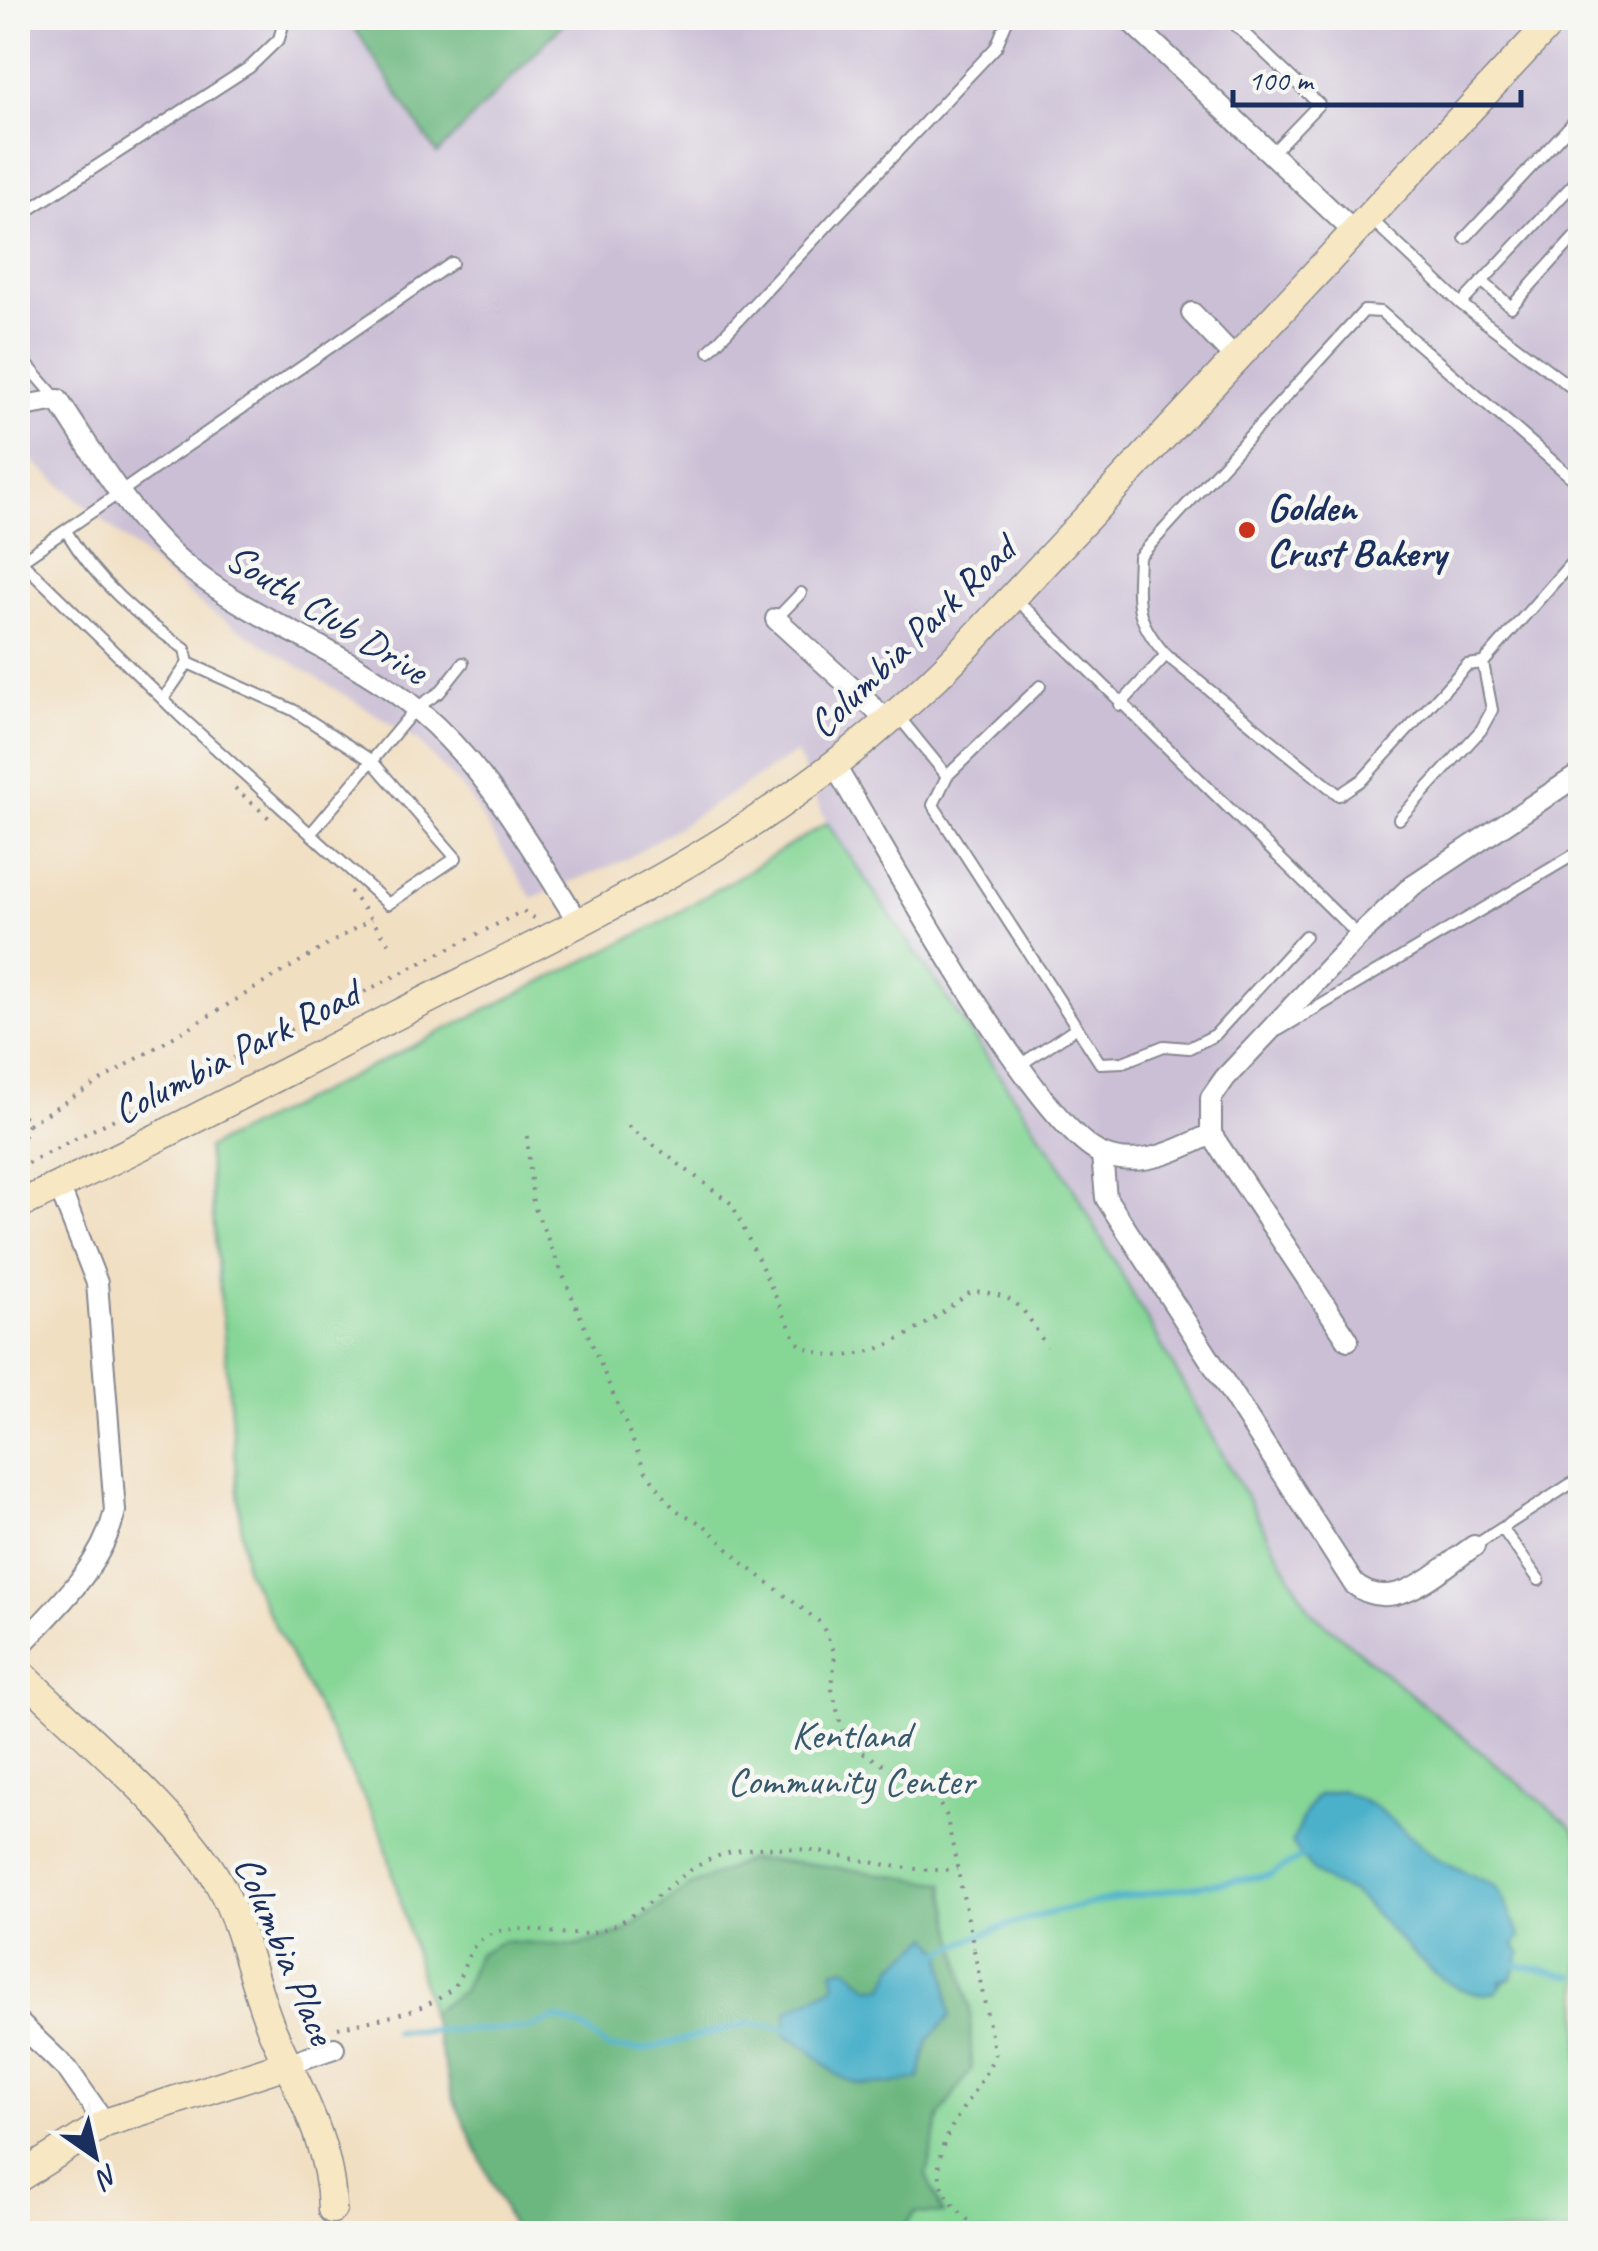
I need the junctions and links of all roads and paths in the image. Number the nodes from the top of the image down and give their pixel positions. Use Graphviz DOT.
graph roads {
  1 [pos="285,18"];
  2 [pos="1008,18"];
  3 [pos="1127,18"];
  4 [pos="1228,18"];
  5 [pos="1556,18"];
  6 [pos="1580,114"];
  7 [pos="1271,154"];
  8 [pos="1580,177"];
  9 [pos="18,218"];
  10 [pos="1360,224"];
  11 [pos="1580,231"];
  12 [pos="1465,238"];
  13 [pos="452,264"];
  14 [pos="1482,282"];
  15 [pos="1461,304"];
  16 [pos="1192,314"];
  17 [pos="709,351"];
  18 [pos="18,354"];
  19 [pos="1234,358"];
  20 [pos="1580,394"];
  21 [pos="58,400"];
  22 [pos="18,407"];
  23 [pos="1580,485"];
  24 [pos="120,492"];
  25 [pos="66,531"];
  26 [pos="1580,552"];
  27 [pos="18,561"];
  28 [pos="801,593"];
  29 [pos="1014,597"];
  30 [pos="776,619"];
  31 [pos="1166,655"];
  32 [pos="188,663"];
  33 [pos="463,663"];
  34 [pos="1482,663"];
  35 [pos="1040,686"];
  36 [pos="164,698"];
  37 [pos="1120,705"];
  38 [pos="416,708"];
  39 [pos="894,719"];
  40 [pos="372,760"];
  41 [pos="836,768"];
  42 [pos="1580,774"];
  43 [pos="947,776"];
  44 [pos="1399,819"];
  45 [pos="312,832"];
  46 [pos="1580,858"];
  47 [pos="371,919"];
  48 [pos="566,929"];
  49 [pos="1305,936"];
  50 [pos="1358,936"];
  51 [pos="1077,1028"];
  52 [pos="1257,1044"];
  53 [pos="1020,1065"];
  54 [pos="18,1106"];
  55 [pos="28,1124"];
  56 [pos="628,1126"];
  57 [pos="1211,1134"];
  58 [pos="527,1136"];
  59 [pos="18,1155"];
  60 [pos="1102,1155"];
  61 [pos="19,1168"];
  62 [pos="59,1186"];
  63 [pos="18,1206"];
  64 [pos="1348,1340"];
  65 [pos="1047,1347"];
  66 [pos="1580,1478"];
  67 [pos="1502,1528"];
  68 [pos="1474,1546"];
  69 [pos="1539,1580"];
  70 [pos="18,1648"];
  71 [pos="18,1672"];
  72 [pos="957,1869"];
  73 [pos="18,2022"];
  74 [pos="334,2048"];
  75 [pos="290,2062"];
  76 [pos="105,2123"];
  77 [pos="18,2178"];
  78 [pos="332,2209"];
  79 [pos="986,2234"];
  1 -- 9 [label="lane"];
  2 -- 17 [label="lane"];
  3 -- 7 [label="street"];
  4 -- 7 [label="lane"];
  5 -- 10 [label="street, Columbia Park Road"];
  6 -- 12 [label="lane"];
  7 -- 10 [label="street"];
  8 -- 14 [label="lane"];
  10 -- 15 [label="lane"];
  10 -- 19 [label="street, Columbia Park Road"];
  11 -- 14 [label="lane"];
  13 -- 24 [label="lane"];
  14 -- 15 [label="lane"];
  15 -- 20 [label="lane"];
  16 -- 19 [label="street"];
  18 -- 21 [label="lane"];
  19 -- 29 [label="street, Columbia Park Road"];
  21 -- 22 [label="street"];
  21 -- 24 [label="street, South Club Drive"];
  23 -- 31 [label="lane"];
  24 -- 25 [label="lane"];
  24 -- 38 [label="street, South Club Drive"];
  25 -- 27 [label="lane"];
  25 -- 32 [label="lane"];
  26 -- 34 [label="lane"];
  27 -- 36 [label="lane"];
  28 -- 30 [label="lane"];
  29 -- 37 [label="lane"];
  29 -- 39 [label="street, Columbia Park Road"];
  30 -- 39 [label="street"];
  31 -- 34 [label="lane"];
  31 -- 37 [label="lane"];
  32 -- 36 [label="lane"];
  32 -- 40 [label="lane"];
  33 -- 38 [label="lane"];
  34 -- 44 [label="lane"];
  35 -- 43 [label="lane"];
  36 -- 45 [label="lane"];
  37 -- 50 [label="lane"];
  38 -- 40 [label="lane"];
  38 -- 48 [label="street, South Club Drive"];
  39 -- 41 [label="street, Columbia Park Road"];
  39 -- 43 [label="lane"];
  40 -- 45 [label="lane"];
  40 -- 45 [label="lane"];
  41 -- 48 [label="street, Columbia Park Road"];
  41 -- 53 [label="street"];
  42 -- 50 [label="street"];
  43 -- 51 [label="lane"];
  46 -- 52 [label="lane"];
  47 -- 55 [label="path"];
  48 -- 61 [label="path"];
  48 -- 62 [label="street, Columbia Park Road"];
  49 -- 51 [label="lane"];
  50 -- 52 [label="street"];
  51 -- 53 [label="lane"];
  52 -- 57 [label="street"];
  53 -- 60 [label="street"];
  54 -- 55 [label="path"];
  55 -- 59 [label="path"];
  56 -- 65 [label="path"];
  57 -- 60 [label="street"];
  57 -- 64 [label="street"];
  58 -- 72 [label="path"];
  59 -- 61 [label="path"];
  60 -- 68 [label="street"];
  62 -- 63 [label="street, Columbia Park Road"];
  62 -- 70 [label="street"];
  66 -- 67 [label="lane"];
  67 -- 68 [label="lane"];
  67 -- 69 [label="lane"];
  71 -- 75 [label="street, Columbia Place"];
  72 -- 74 [label="path"];
  72 -- 79 [label="path"];
  73 -- 76 [label="street"];
  74 -- 75 [label="street"];
  75 -- 76 [label="street"];
  75 -- 78 [label="street, Columbia Place"];
  76 -- 77 [label="street"];
}
